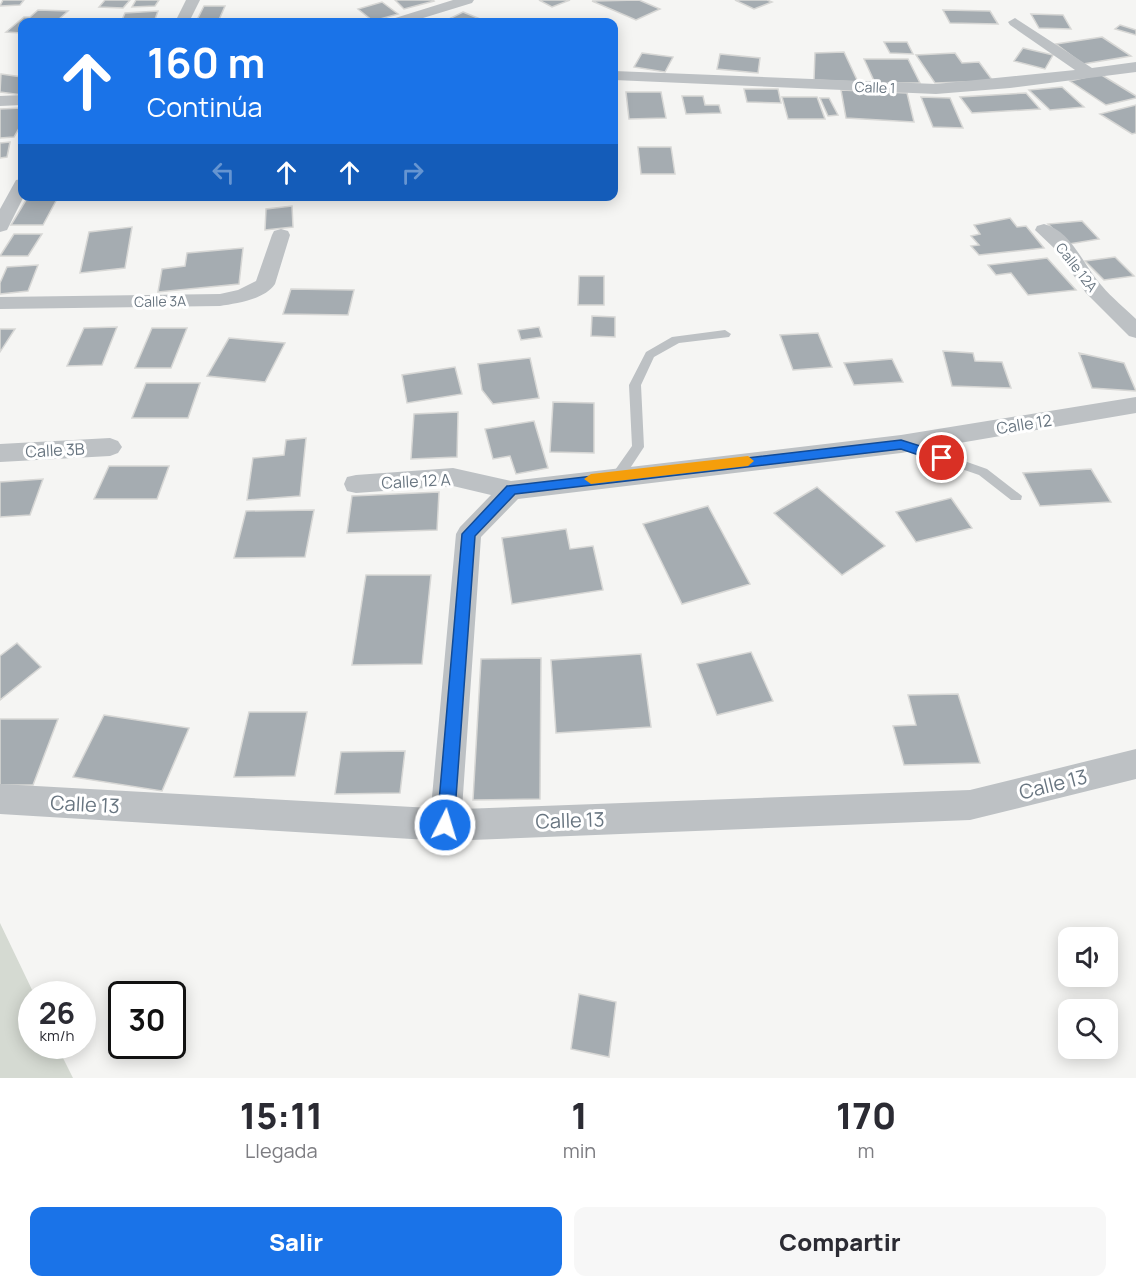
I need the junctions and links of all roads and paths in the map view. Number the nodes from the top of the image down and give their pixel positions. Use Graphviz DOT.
graph roads {
  1 [pos="193,0"];
  2 [pos="467,0"];
  3 [pos="184,18"];
  4 [pos="410,18"];
  5 [pos="1015,22"];
  6 [pos="1136,67"];
  7 [pos="1088,72"];
  8 [pos="618,76"];
  9 [pos="18,100"];
  10 [pos="0,101"];
  11 [pos="18,192"];
  12 [pos="0,226"];
  13 [pos="1044,230"];
  14 [pos="281,235"];
  15 [pos="0,303"];
  16 [pos="1136,331"];
  17 [pos="725,334"];
  18 [pos="1136,405"];
  19 [pos="901,444"];
  20 [pos="110,447"];
  21 [pos="0,453"];
  22 [pos="618,476"];
  23 [pos="356,484"];
  24 [pos="511,490"];
  25 [pos="1016,496"];
  26 [pos="1136,764"];
  27 [pos="0,799"];
  28 [pos="445,825"];
  1 -- 3 [label="street"];
  2 -- 4 [label="street"];
  5 -- 7 [label="street"];
  6 -- 7 [label="street, Calle 1"];
  7 -- 8 [label="street, Calle 1"];
  9 -- 10 [label="street"];
  11 -- 12 [label="street"];
  13 -- 16 [label="street, Calle 12A"];
  14 -- 15 [label="street, Calle 3A"];
  17 -- 22 [label="lane"];
  18 -- 19 [label="street, Calle 12"];
  19 -- 22 [label="street, Calle 12"];
  19 -- 25 [label="lane"];
  20 -- 21 [label="street, Calle 3B"];
  22 -- 24 [label="street, Calle 12"];
  23 -- 24 [label="street, Calle 12 A"];
  24 -- 28 [label="street"];
  26 -- 28 [label="street, Calle 13"];
  27 -- 28 [label="street, Calle 13"];
}
